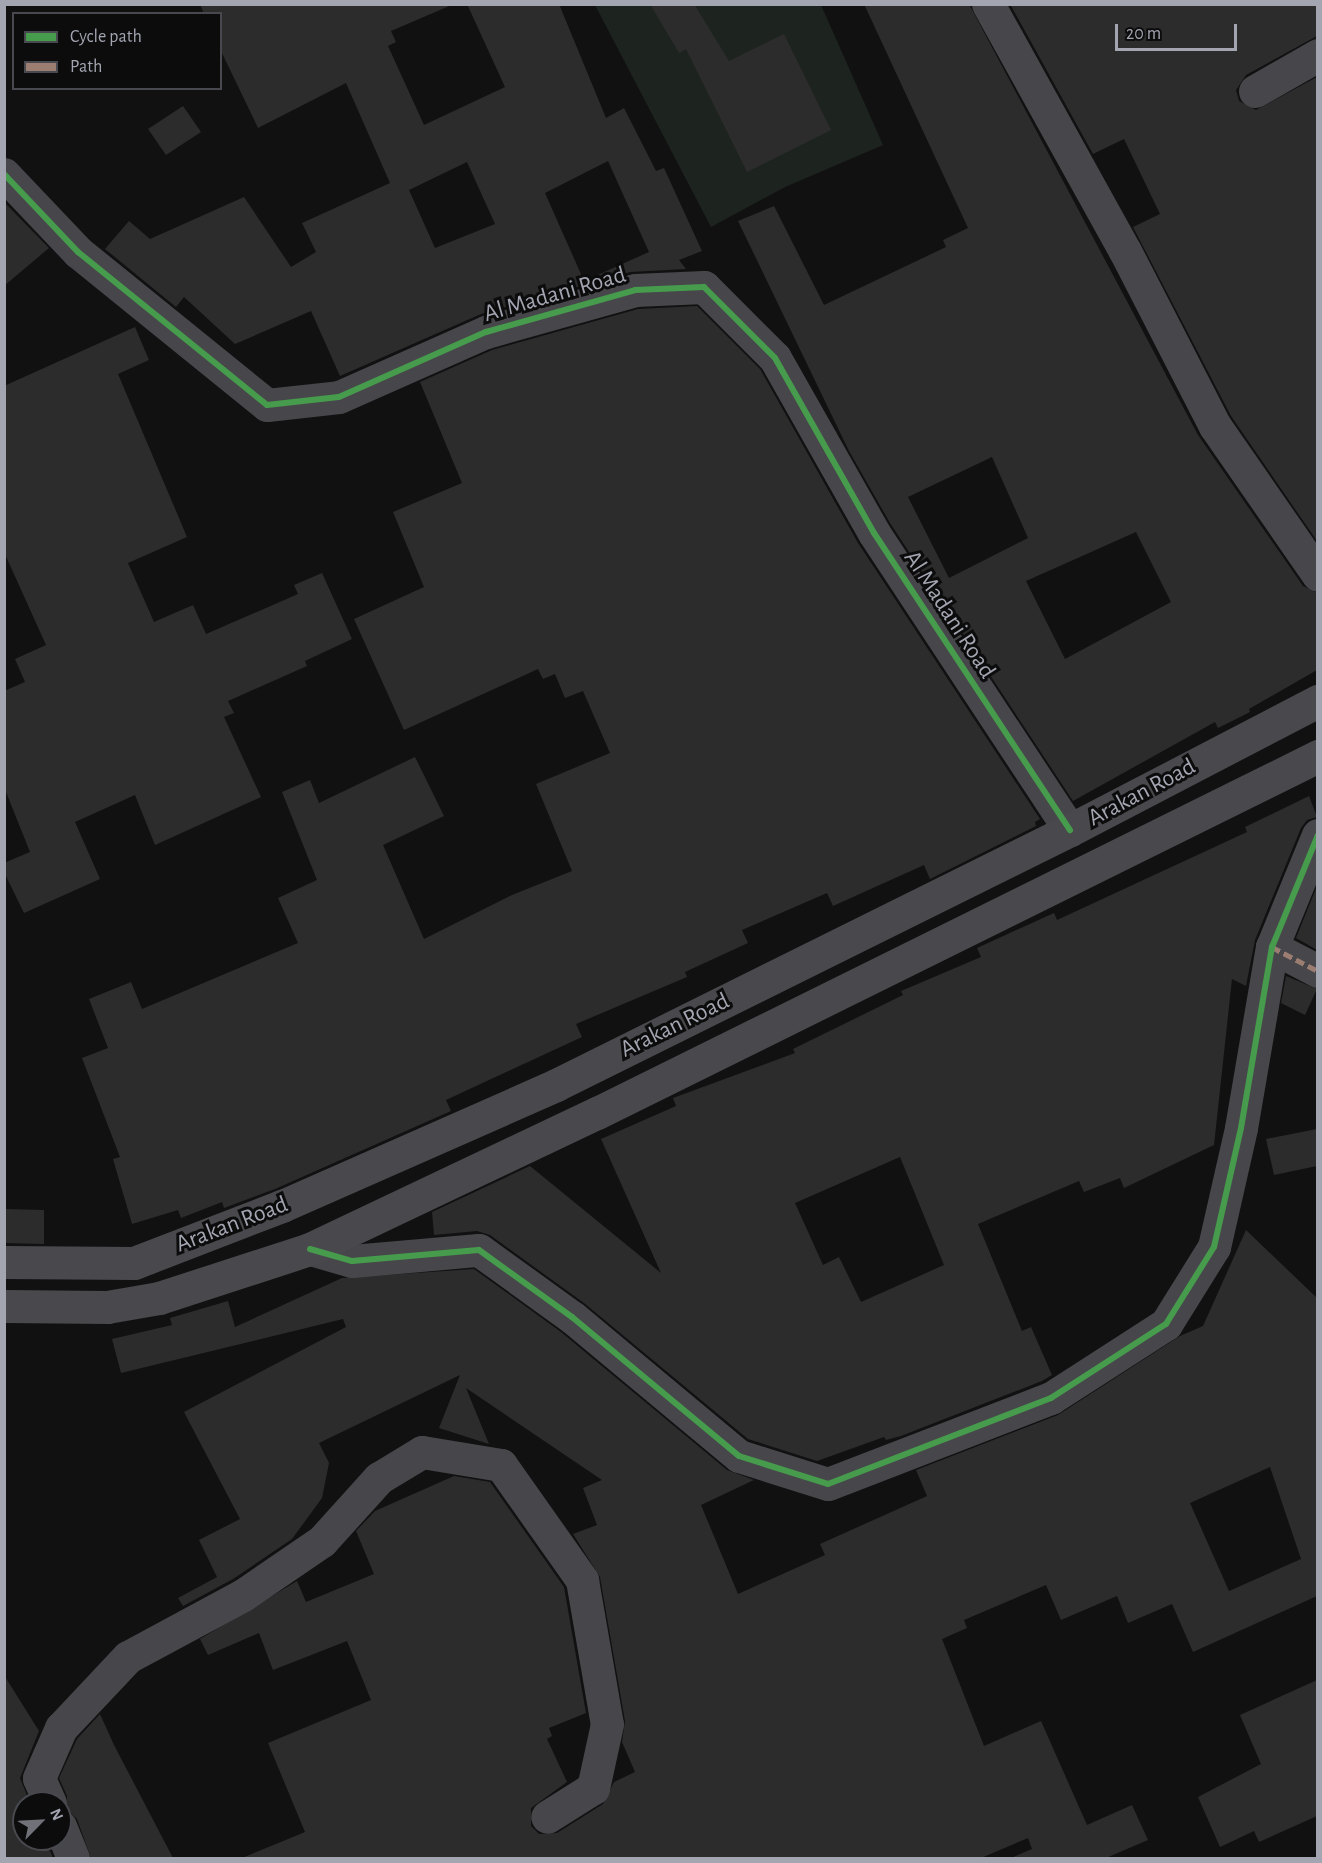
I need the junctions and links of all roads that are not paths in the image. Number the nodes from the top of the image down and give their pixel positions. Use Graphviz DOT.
graph roads {
  1 [pos="988,4"];
  2 [pos="1317,55"];
  3 [pos="1255,91"];
  4 [pos="4,174"];
  5 [pos="1317,575"];
  6 [pos="1317,701"];
  7 [pos="1317,756"];
  8 [pos="1070,830"];
  9 [pos="1317,835"];
  10 [pos="1272,946"];
  11 [pos="1317,971"];
  12 [pos="310,1249"];
  13 [pos="4,1262"];
  14 [pos="4,1306"];
  15 [pos="45,1791"];
  16 [pos="548,1817"];
  1 -- 5 [label="street"];
  2 -- 3 [label="street"];
  4 -- 8 [label="street, Al Madani Road"];
  6 -- 8 [label="main road, Arakan Road"];
  7 -- 12 [label="main road, Arakan Road"];
  8 -- 13 [label="main road, Arakan Road"];
  9 -- 10 [label="street"];
  10 -- 11 [label="street"];
  10 -- 12 [label="street"];
  12 -- 14 [label="main road, Arakan Road"];
  15 -- 16 [label="street"];
}
